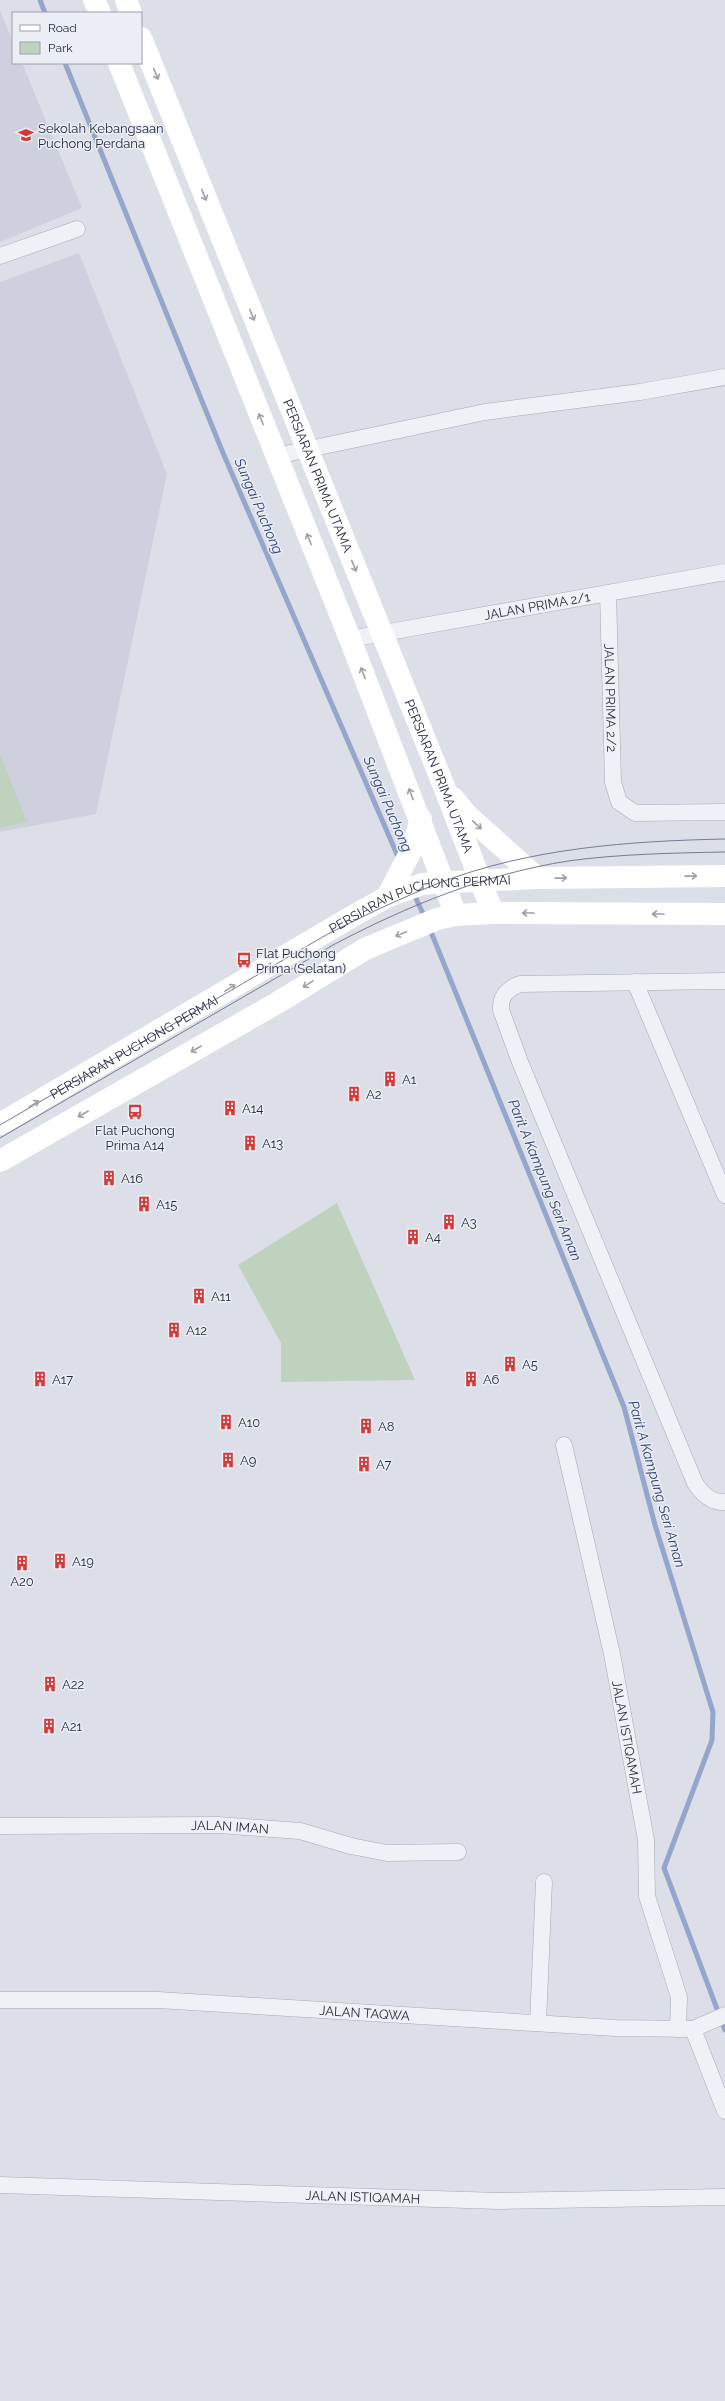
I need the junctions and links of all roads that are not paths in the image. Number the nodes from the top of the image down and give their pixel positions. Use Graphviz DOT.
graph roads {
  1 [pos="94,0"];
  2 [pos="126,0"];
  3 [pos="100,12"];
  4 [pos="131,12"];
  5 [pos="142,40"];
  6 [pos="119,64"];
  7 [pos="77,229"];
  8 [pos="0,256"];
  9 [pos="725,377"];
  10 [pos="306,449"];
  11 [pos="276,456"];
  12 [pos="725,572"];
  13 [pos="608,593"];
  14 [pos="381,633"];
  15 [pos="350,639"];
  16 [pos="443,784"];
  17 [pos="725,812"];
  18 [pos="421,819"];
  19 [pos="725,876"];
  20 [pos="537,878"];
  21 [pos="480,882"];
  22 [pos="445,883"];
  23 [pos="387,897"];
  24 [pos="493,913"];
  25 [pos="725,914"];
  26 [pos="447,917"];
  27 [pos="725,981"];
  28 [pos="635,982"];
  29 [pos="0,1124"];
  30 [pos="0,1161"];
  31 [pos="725,1195"];
  32 [pos="564,1445"];
  33 [pos="725,1502"];
  34 [pos="0,1826"];
  35 [pos="458,1852"];
  36 [pos="544,1882"];
  37 [pos="0,2000"];
  38 [pos="725,2015"];
  39 [pos="538,2023"];
  40 [pos="686,2029"];
  41 [pos="725,2111"];
  42 [pos="0,2186"];
  43 [pos="725,2196"];
  1 -- 3 [label="main road"];
  2 -- 4 [label="main road"];
  5 -- 10 [label="main road, PERSIARAN PRIMA UTAMA, one-way"];
  11 -- 6 [label="main road, one-way"];
  7 -- 8 [label="street"];
  9 -- 10 [label="street"];
  10 -- 11 [label="street"];
  10 -- 14 [label="main road, PERSIARAN PRIMA UTAMA, one-way"];
  15 -- 11 [label="main road, one-way"];
  12 -- 13 [label="street, JALAN PRIMA 2/1"];
  13 -- 14 [label="street, JALAN PRIMA 2/1"];
  13 -- 17 [label="street, JALAN PRIMA 2/2"];
  14 -- 15 [label="street, JALAN PRIMA 2/1"];
  14 -- 16 [label="main road, PERSIARAN PRIMA UTAMA"];
  18 -- 15 [label="main road, one-way"];
  16 -- 20 [label="main road, one-way"];
  16 -- 21 [label="main road, PERSIARAN PRIMA UTAMA"];
  18 -- 22 [label="main road"];
  18 -- 23 [label="main road"];
  20 -- 19 [label="main road, PERSIARAN PUCHONG PERMAI, one-way"];
  20 -- 21 [label="main road, PERSIARAN PUCHONG PERMAI"];
  21 -- 22 [label="main road, PERSIARAN PUCHONG PERMAI"];
  21 -- 24 [label="main road, PERSIARAN PRIMA UTAMA"];
  22 -- 23 [label="main road, PERSIARAN PUCHONG PERMAI"];
  22 -- 26 [label="main road"];
  29 -- 23 [label="main road, PERSIARAN PUCHONG PERMAI, one-way"];
  25 -- 24 [label="main road, PERSIARAN PUCHONG PERMAI, one-way"];
  24 -- 26 [label="main road, PERSIARAN PUCHONG PERMAI"];
  26 -- 30 [label="main road, PERSIARAN PUCHONG PERMAI, one-way"];
  27 -- 28 [label="street"];
  28 -- 31 [label="street"];
  28 -- 33 [label="street"];
  32 -- 40 [label="street, JALAN ISTIQAMAH"];
  34 -- 35 [label="street, JALAN IMAN"];
  36 -- 39 [label="street"];
  37 -- 39 [label="street, JALAN TAQWA"];
  38 -- 40 [label="street, JALAN TAQWA"];
  39 -- 40 [label="street, JALAN TAQWA"];
  40 -- 41 [label="street, JALAN ISTIQAMAH"];
  42 -- 43 [label="street, JALAN ISTIQAMAH"];
}
